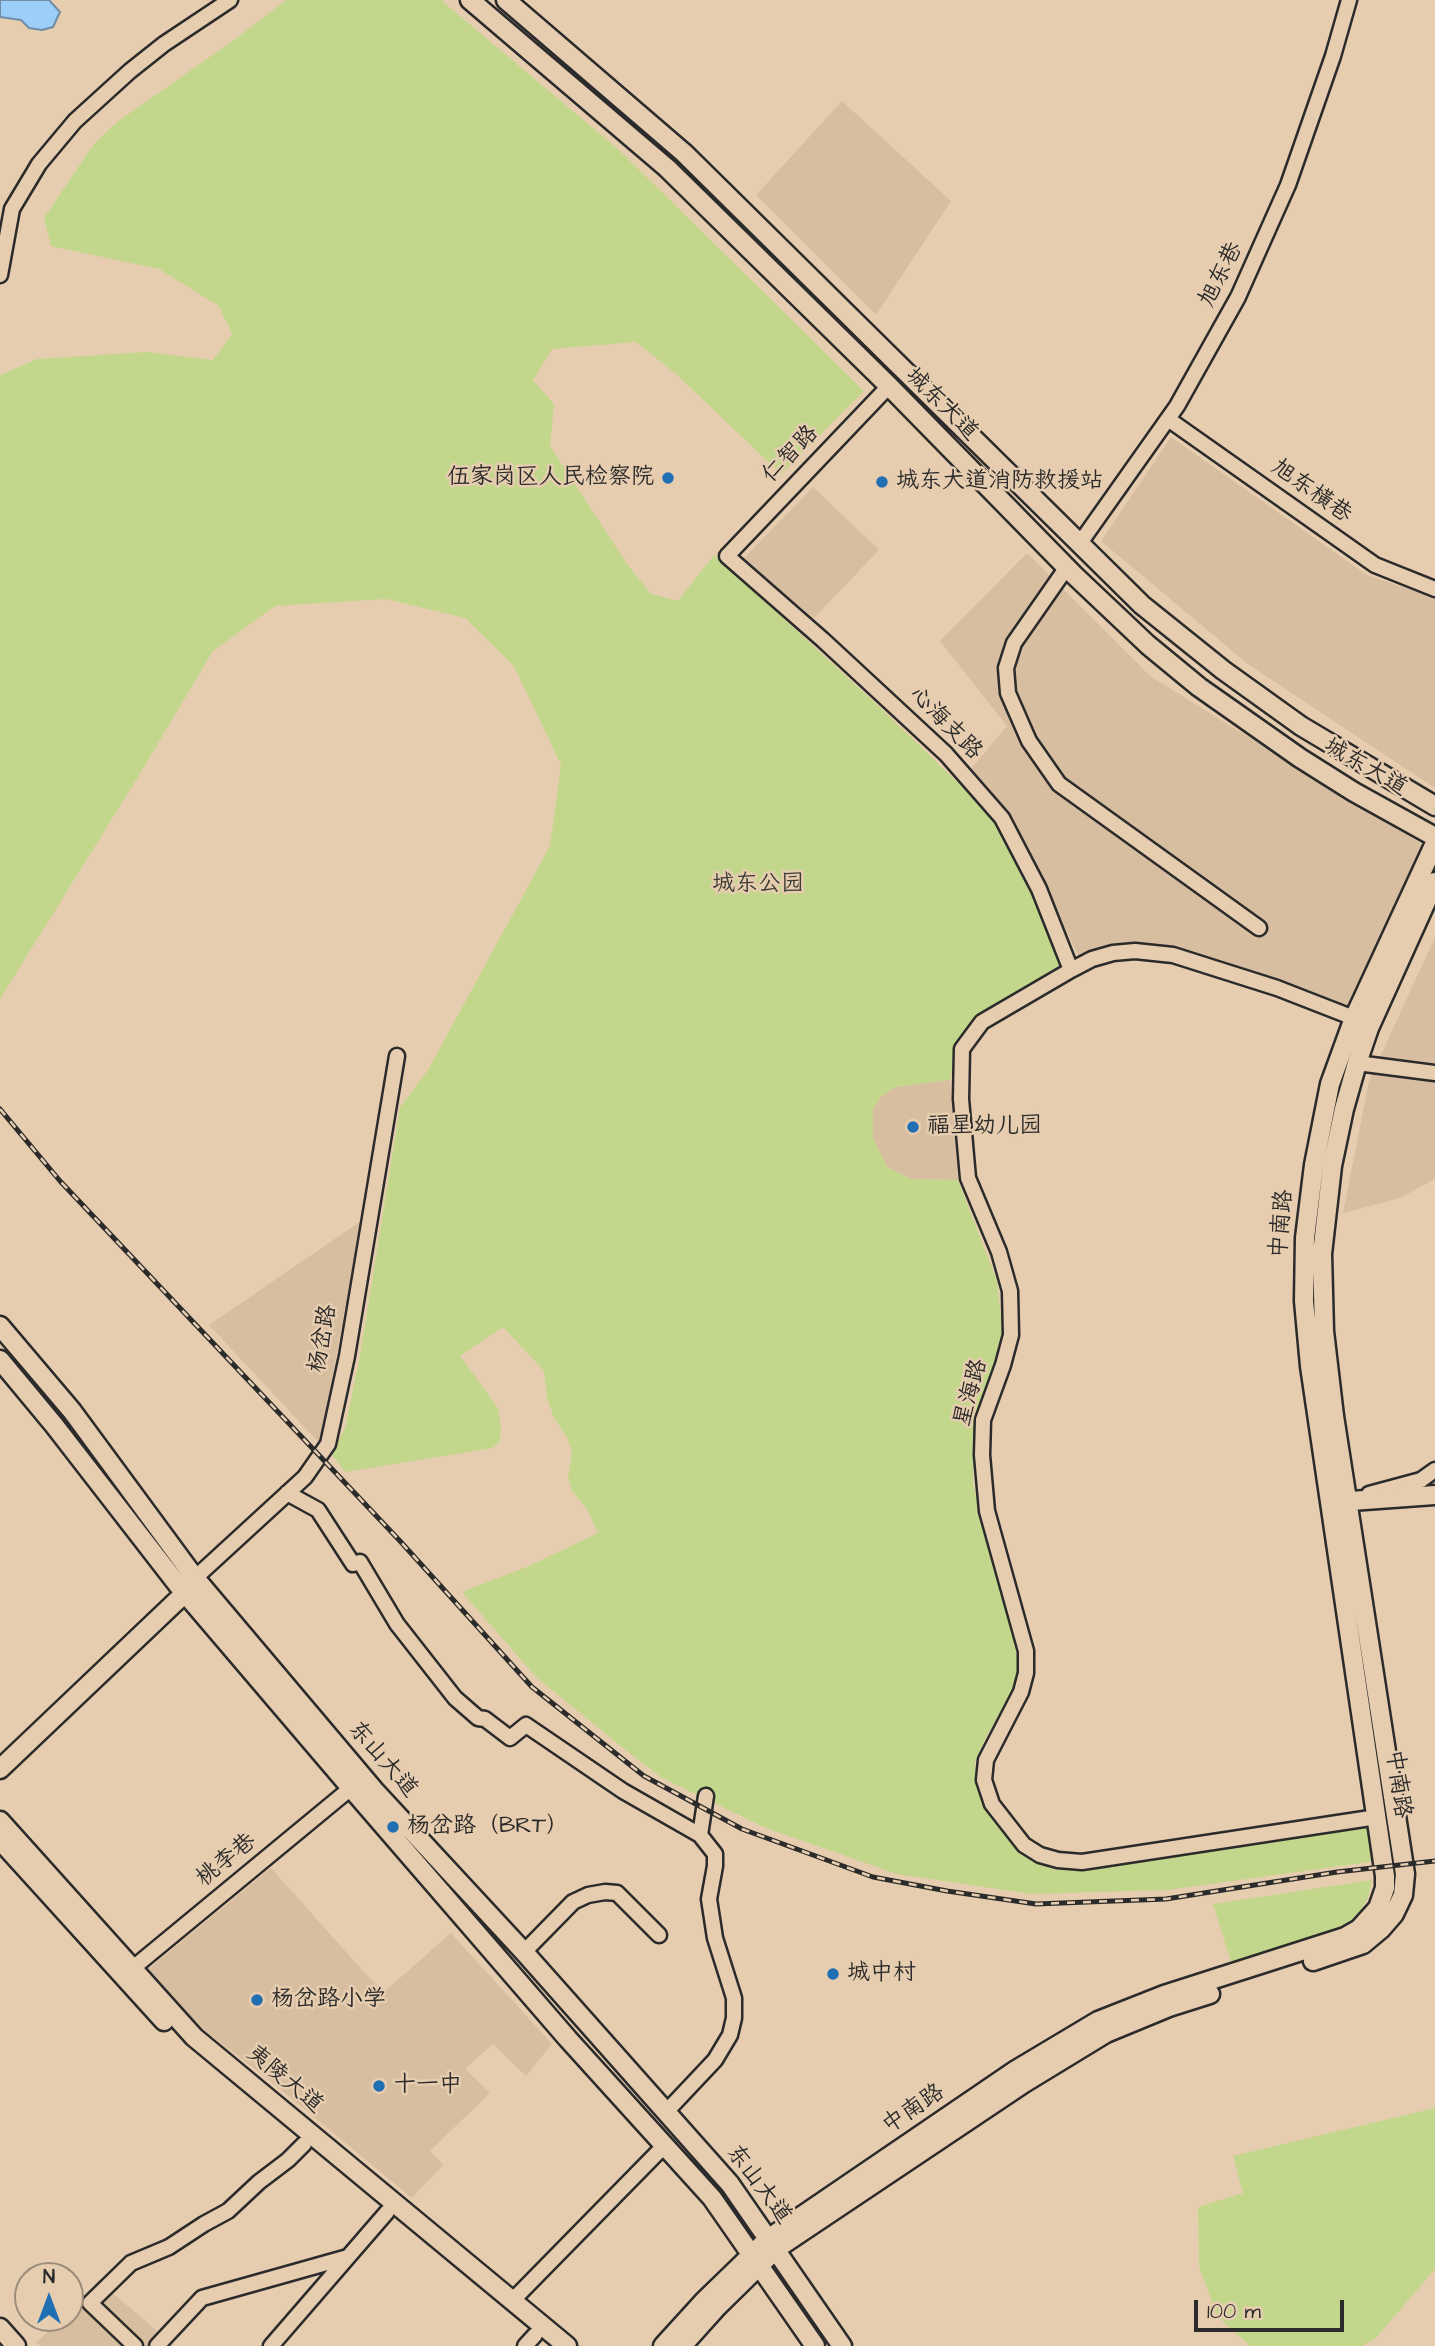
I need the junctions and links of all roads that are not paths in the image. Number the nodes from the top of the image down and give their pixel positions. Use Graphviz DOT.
graph roads {
  1 [pos="230,0"];
  2 [pos="470,0"];
  3 [pos="506,0"];
  4 [pos="1349,0"];
  5 [pos="0,275"];
  6 [pos="889,386"];
  7 [pos="1168,419"];
  8 [pos="1080,543"];
  9 [pos="727,556"];
  10 [pos="1067,567"];
  11 [pos="1435,589"];
  12 [pos="1435,806"];
  13 [pos="1435,837"];
  14 [pos="1435,844"];
  15 [pos="1435,882"];
  16 [pos="1259,928"];
  17 [pos="1071,970"];
  18 [pos="1353,1018"];
  19 [pos="397,1056"];
  20 [pos="1357,1063"];
  21 [pos="1435,1073"];
  22 [pos="0,1326"];
  23 [pos="0,1360"];
  24 [pos="1435,1471"];
  25 [pos="288,1493"];
  26 [pos="1435,1494"];
  27 [pos="1435,1505"];
  28 [pos="1340,1506"];
  29 [pos="186,1585"];
  30 [pos="0,1754"];
  31 [pos="0,1769"];
  32 [pos="351,1788"];
  33 [pos="706,1796"];
  34 [pos="1377,1817"];
  35 [pos="0,1821"];
  36 [pos="699,1835"];
  37 [pos="0,1840"];
  38 [pos="659,1935"];
  39 [pos="524,1952"];
  40 [pos="133,1968"];
  41 [pos="666,2112"];
  42 [pos="304,2144"];
  43 [pos="665,2145"];
  44 [pos="387,2212"];
  45 [pos="772,2244"];
  46 [pos="348,2257"];
  47 [pos="755,2258"];
  48 [pos="512,2301"];
  49 [pos="0,2328"];
  50 [pos="536,2342"];
  51 [pos="16,2346"];
  52 [pos="135,2346"];
  53 [pos="157,2346"];
  54 [pos="271,2346"];
  55 [pos="567,2346"];
  56 [pos="663,2346"];
  57 [pos="682,2346"];
  58 [pos="815,2346"];
  59 [pos="842,2346"];
  1 -- 5 [label="street"];
  2 -- 6 [label="main road, 城东大道"];
  3 -- 8 [label="main road, 城东大道"];
  4 -- 7 [label="street, 旭东巷"];
  6 -- 9 [label="street, 仁智路"];
  6 -- 10 [label="main road, 城东大道"];
  7 -- 8 [label="street, 旭东巷"];
  7 -- 11 [label="street, 旭东横巷"];
  8 -- 12 [label="main road, 城东大道"];
  9 -- 17 [label="street, 心海支路"];
  10 -- 13 [label="main road, 城东大道"];
  10 -- 16 [label="street"];
  14 -- 18 [label="main road, 中南路"];
  15 -- 20 [label="main road, 中南路"];
  17 -- 18 [label="street, 星海路"];
  17 -- 34 [label="street, 星海路"];
  18 -- 28 [label="main road, 中南路"];
  19 -- 25 [label="street, 杨岔路"];
  20 -- 21 [label="street"];
  20 -- 28 [label="main road, 中南路"];
  22 -- 29 [label="main road, 东山大道"];
  23 -- 29 [label="main road, 东山大道"];
  24 -- 28 [label="street"];
  25 -- 29 [label="street, 杨岔路"];
  25 -- 36 [label="street"];
  26 -- 28 [label="main road"];
  27 -- 28 [label="main road"];
  28 -- 34 [label="main road, 中南路"];
  28 -- 45 [label="main road, 中南路"];
  29 -- 30 [label="main road, 杨岔路"];
  29 -- 31 [label="main road, 杨岔路"];
  29 -- 32 [label="main road, 东山大道"];
  29 -- 39 [label="main road, 东山大道"];
  32 -- 40 [label="street, 桃李巷"];
  32 -- 43 [label="main road, 东山大道"];
  33 -- 36 [label="street"];
  34 -- 45 [label="main road, 中南路"];
  35 -- 40 [label="main road, 夷陵大道"];
  36 -- 41 [label="street"];
  37 -- 42 [label="main road, 夷陵大道"];
  38 -- 39 [label="street"];
  39 -- 41 [label="main road, 东山大道"];
  40 -- 48 [label="main road, 夷陵大道"];
  41 -- 45 [label="main road, 东山大道"];
  42 -- 44 [label="main road, 夷陵大道"];
  42 -- 52 [label="street"];
  43 -- 47 [label="main road, 东山大道"];
  43 -- 48 [label="street"];
  44 -- 46 [label="street"];
  44 -- 50 [label="main road, 夷陵大道"];
  45 -- 47 [label="main road, 中南路"];
  45 -- 59 [label="main road, 东山大道"];
  46 -- 53 [label="street"];
  46 -- 54 [label="street"];
  47 -- 56 [label="main road, 中南路"];
  47 -- 57 [label="main road, 中南路"];
  47 -- 58 [label="main road, 东山大道"];
  48 -- 55 [label="main road, 夷陵大道"];
  49 -- 51 [label="main road"];
}
